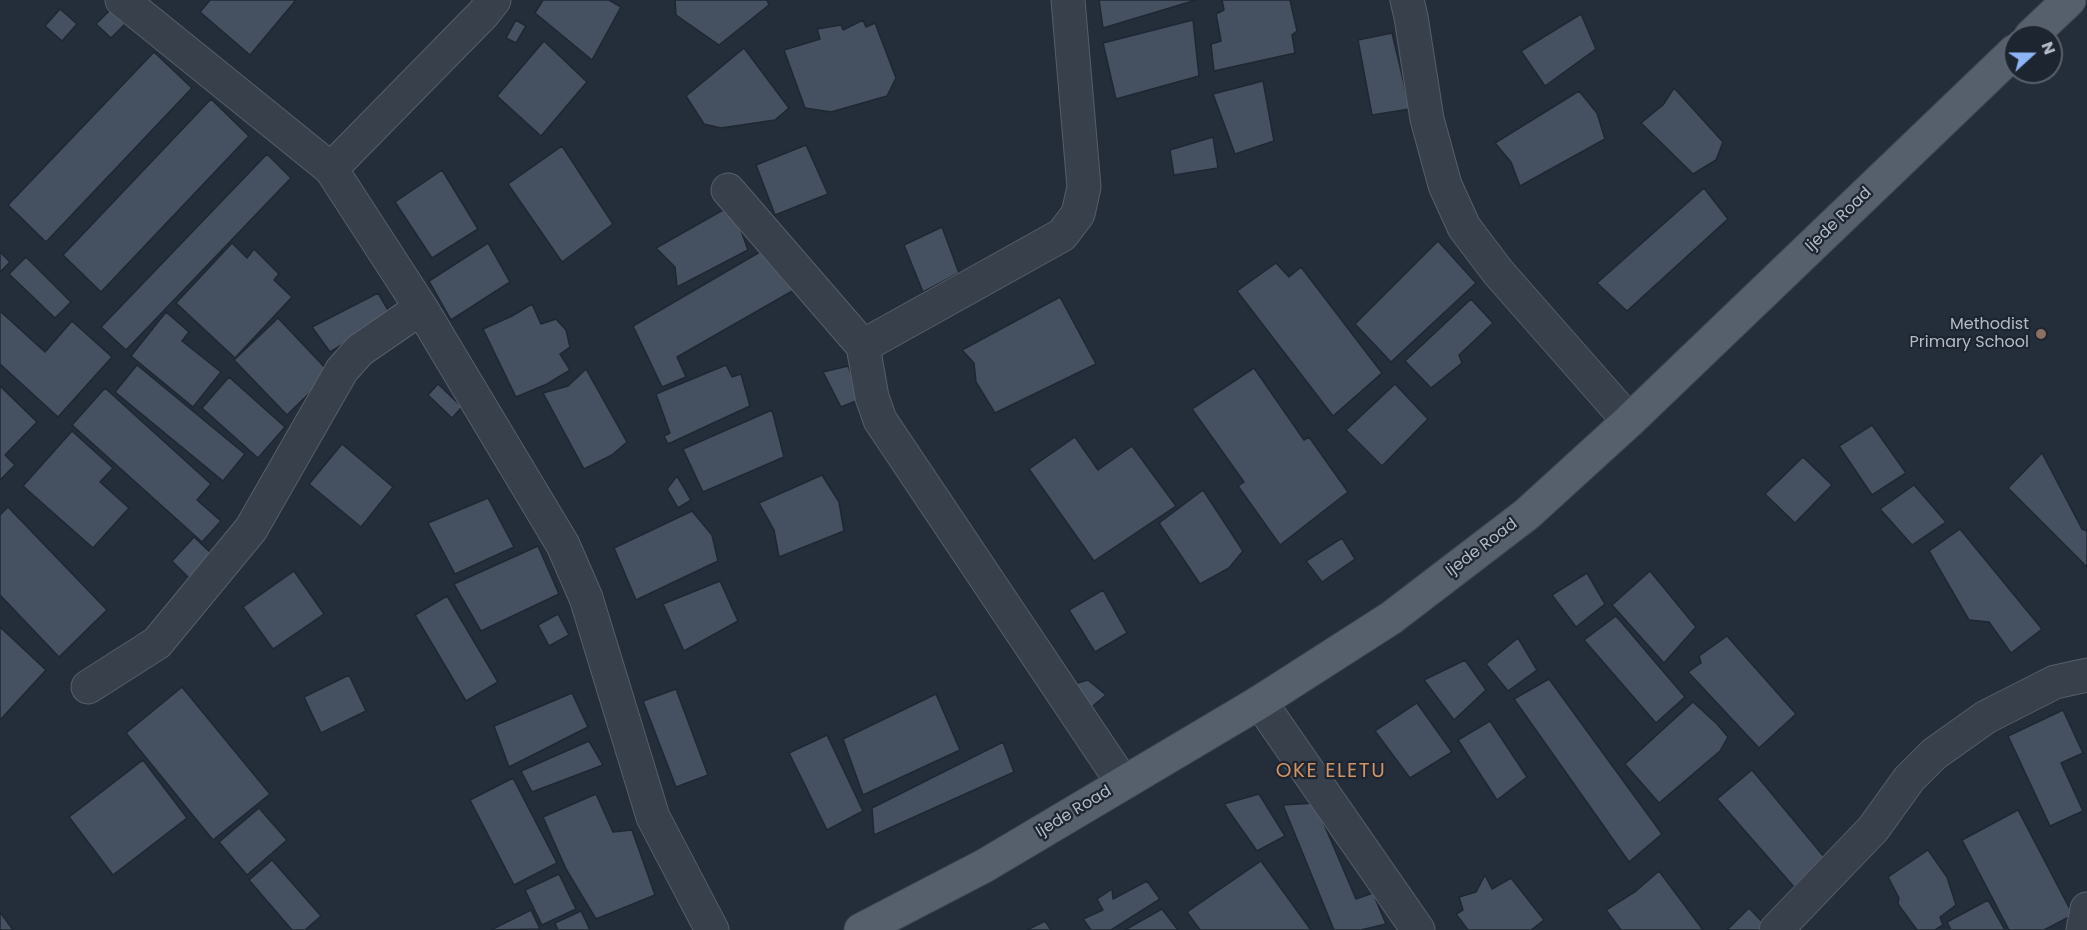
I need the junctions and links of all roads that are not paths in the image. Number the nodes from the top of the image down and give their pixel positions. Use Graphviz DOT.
graph roads {
  1 [pos="122,0"];
  2 [pos="494,0"];
  3 [pos="1068,0"];
  4 [pos="1407,0"];
  5 [pos="2069,0"];
  6 [pos="2044,24"];
  7 [pos="2003,63"];
  8 [pos="331,169"];
  9 [pos="728,190"];
  10 [pos="422,308"];
  11 [pos="863,346"];
  12 [pos="1629,421"];
  13 [pos="2087,675"];
  14 [pos="88,687"];
  15 [pos="1260,702"];
  16 [pos="1123,783"];
  17 [pos="2087,909"];
  18 [pos="712,930"];
  19 [pos="861,930"];
  20 [pos="1418,930"];
  21 [pos="1776,930"];
  22 [pos="2084,930"];
  1 -- 8 [label="street"];
  2 -- 8 [label="street"];
  3 -- 11 [label="street"];
  4 -- 12 [label="street"];
  5 -- 6 [label="main road"];
  7 -- 12 [label="main road, Ijede Road"];
  8 -- 10 [label="street"];
  9 -- 11 [label="street"];
  10 -- 14 [label="street"];
  10 -- 18 [label="street"];
  11 -- 16 [label="street"];
  12 -- 15 [label="main road, Ijede Road"];
  13 -- 21 [label="street"];
  15 -- 16 [label="main road, Ijede Road"];
  15 -- 20 [label="street"];
  16 -- 19 [label="main road, Ijede Road"];
  17 -- 22 [label="street"];
}
